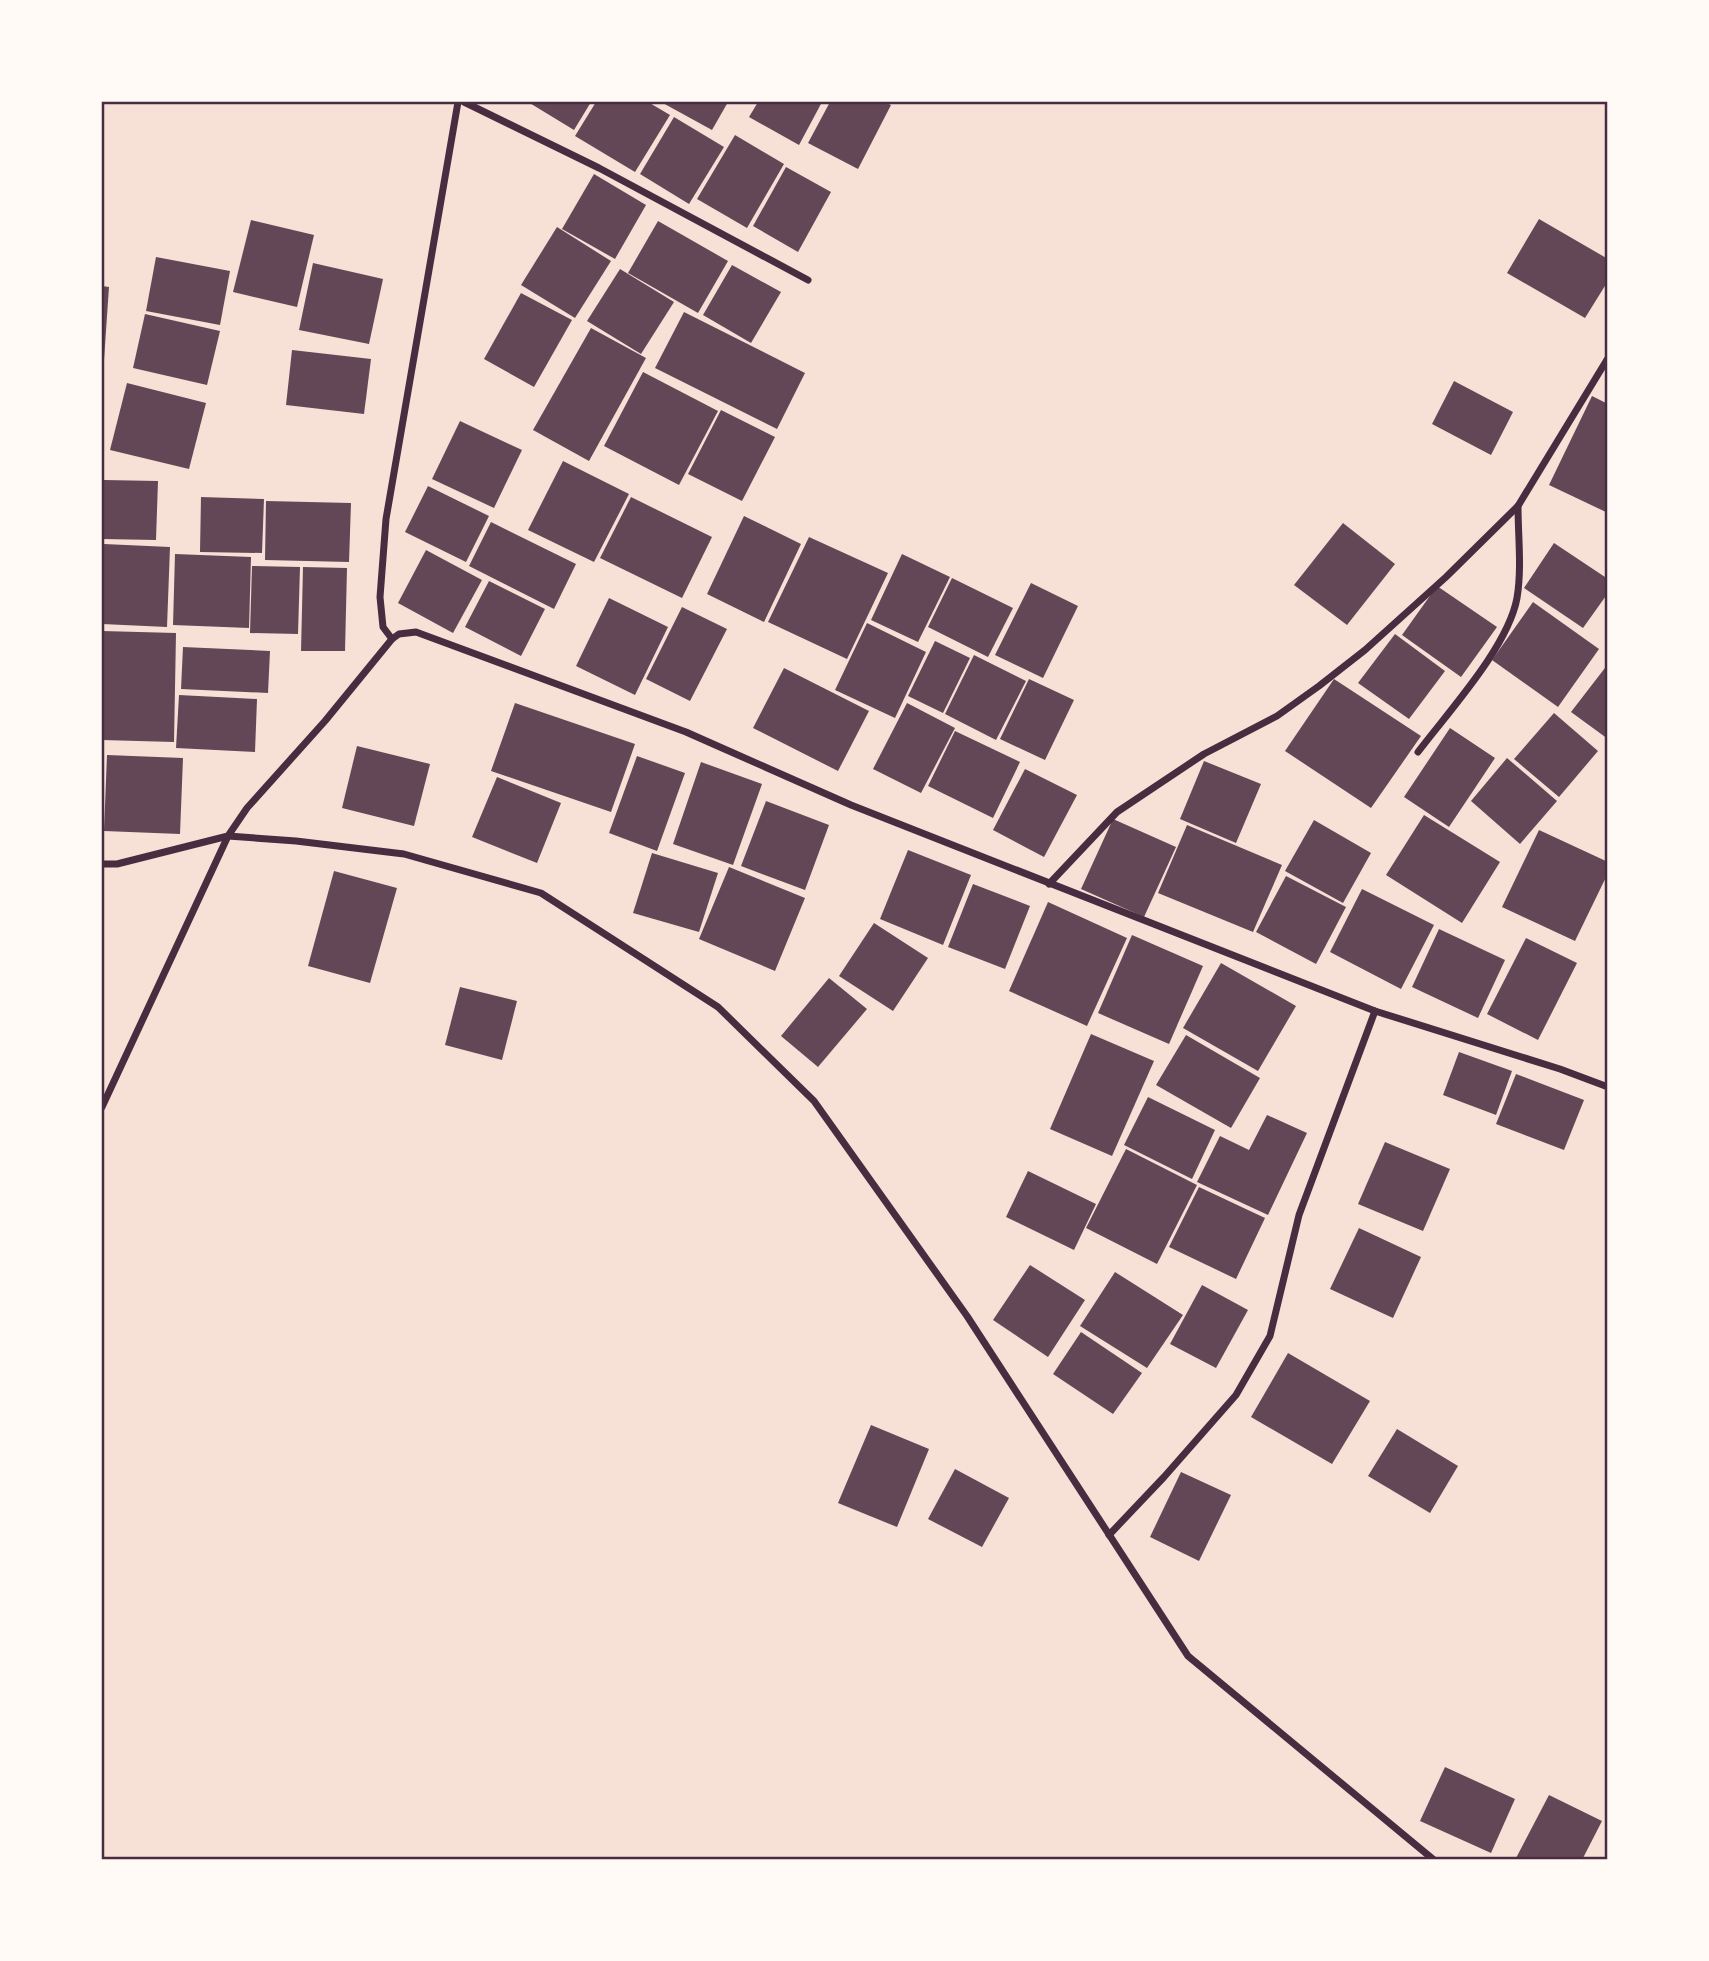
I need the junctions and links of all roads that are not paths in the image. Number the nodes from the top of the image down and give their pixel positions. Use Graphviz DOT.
graph roads {
  1 [pos="461,102"];
  2 [pos="808,280"];
  3 [pos="1608,358"];
  4 [pos="1518,506"];
  5 [pos="392,639"];
  6 [pos="1418,752"];
  7 [pos="228,836"];
  8 [pos="102,864"];
  9 [pos="1049,884"];
  10 [pos="1375,1012"];
  11 [pos="1608,1087"];
  12 [pos="102,1107"];
  13 [pos="1109,1535"];
  14 [pos="1434,1860"];
  1 -- 2 [label="street"];
  1 -- 5 [label="street"];
  3 -- 4 [label="street"];
  4 -- 6 [label="street"];
  4 -- 9 [label="street"];
  5 -- 7 [label="street"];
  5 -- 9 [label="street"];
  7 -- 8 [label="street"];
  7 -- 12 [label="street"];
  7 -- 13 [label="street"];
  9 -- 10 [label="street"];
  10 -- 11 [label="street"];
  10 -- 13 [label="street"];
  13 -- 14 [label="street"];
}
